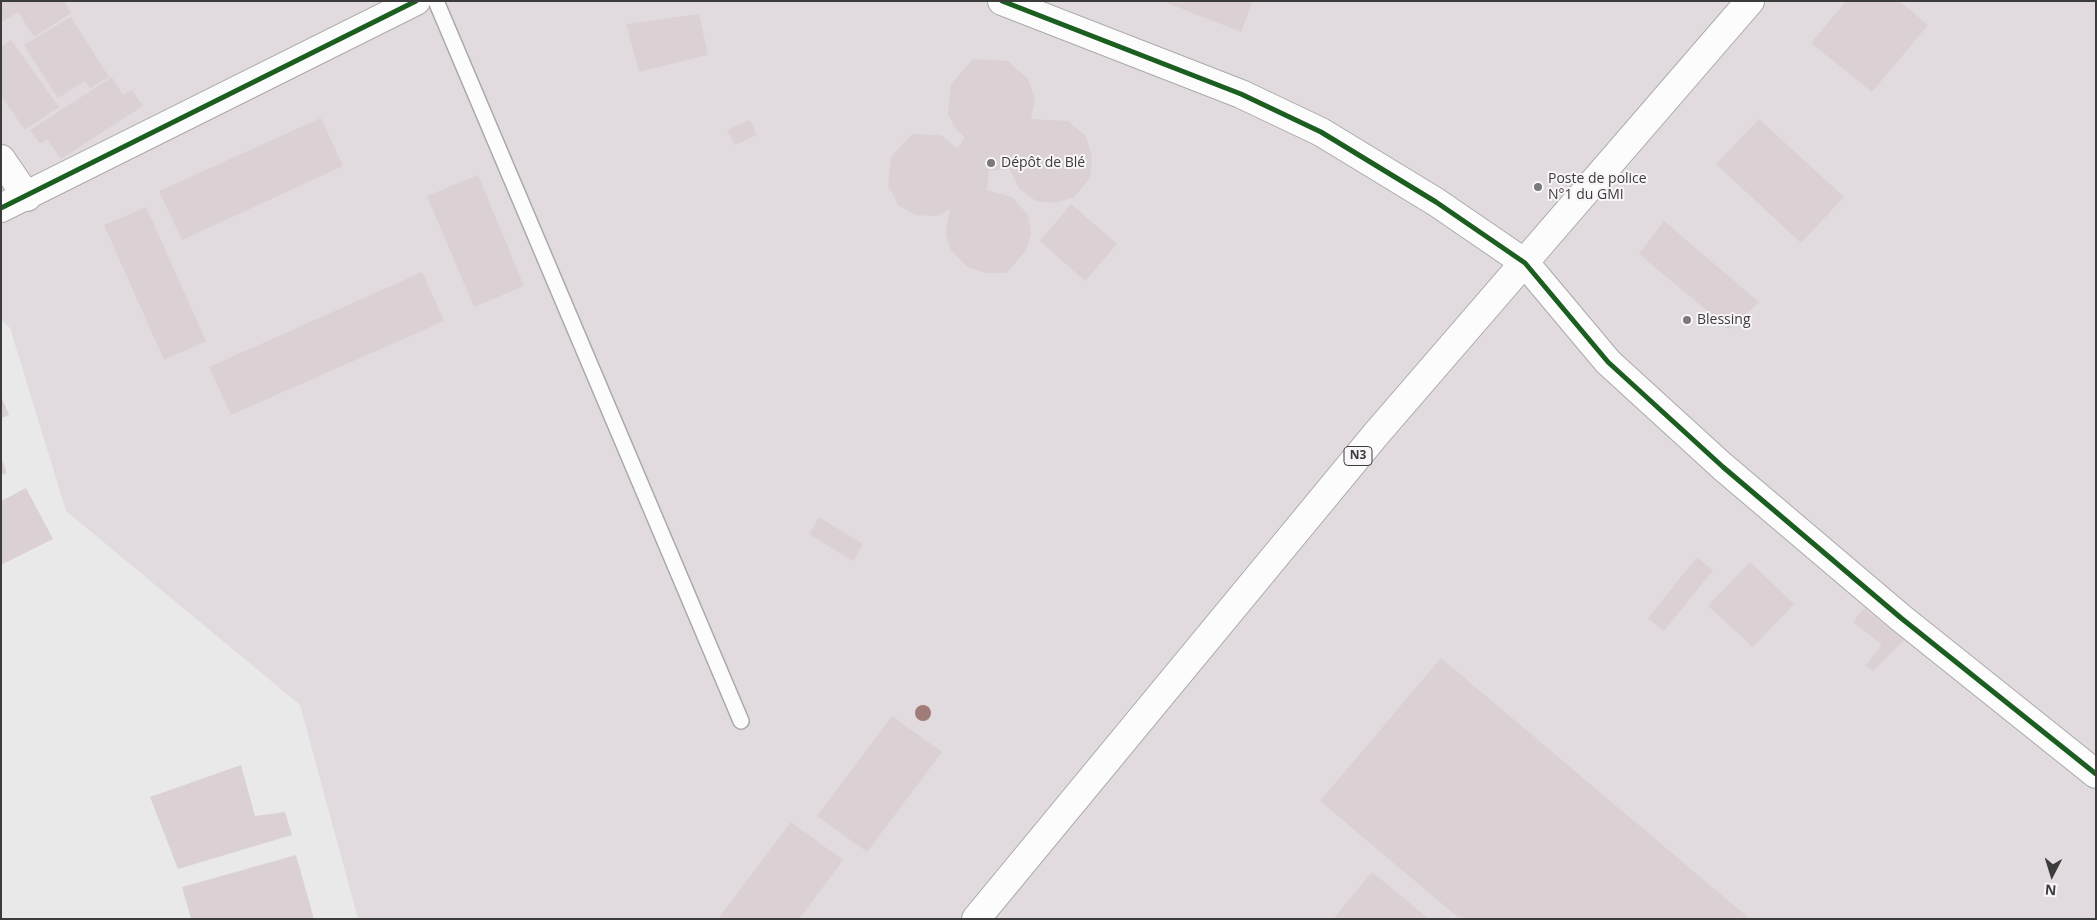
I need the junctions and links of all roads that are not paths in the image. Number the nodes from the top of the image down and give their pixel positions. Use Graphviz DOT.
graph roads {
  1 [pos="416,1"];
  2 [pos="436,1"];
  3 [pos="1002,1"];
  4 [pos="1750,1"];
  5 [pos="1,159"];
  6 [pos="26,197"];
  7 [pos="1,208"];
  8 [pos="1525,263"];
  9 [pos="741,721"];
  10 [pos="2096,774"];
  11 [pos="976,919"];
  1 -- 6 [label="main road"];
  2 -- 9 [label="lane"];
  3 -- 8 [label="main road"];
  4 -- 8 [label="main road, N3"];
  5 -- 6 [label="main road"];
  6 -- 7 [label="main road"];
  8 -- 10 [label="main road"];
  8 -- 11 [label="main road, N3"];
}
